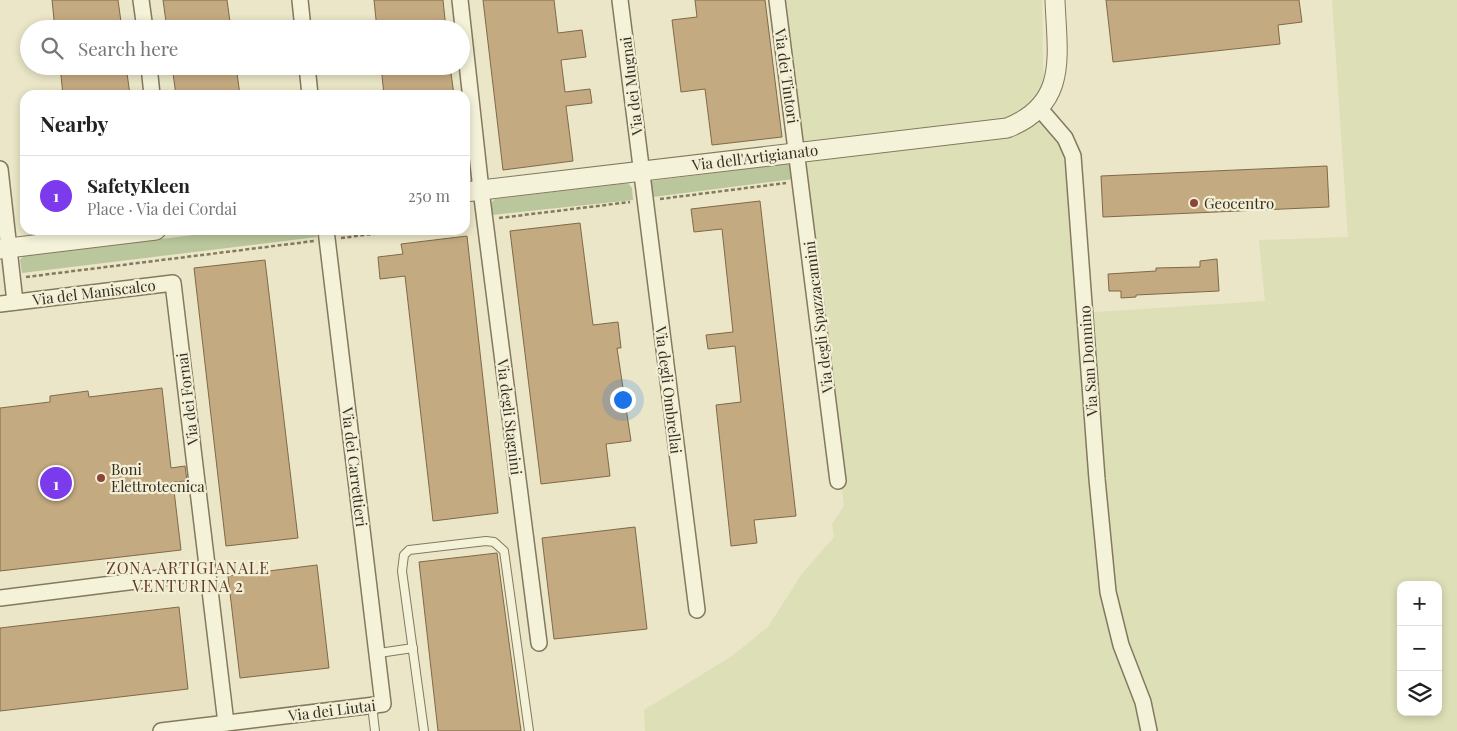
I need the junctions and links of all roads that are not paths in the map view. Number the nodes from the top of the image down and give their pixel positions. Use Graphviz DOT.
graph roads {
  1 [pos="141,0"];
  2 [pos="300,0"];
  3 [pos="460,0"];
  4 [pos="620,0"];
  5 [pos="777,0"];
  6 [pos="1055,0"];
  7 [pos="144,20"];
  8 [pos="302,20"];
  9 [pos="461,20"];
  10 [pos="150,75"];
  11 [pos="308,75"];
  12 [pos="465,75"];
  13 [pos="151,90"];
  14 [pos="309,90"];
  15 [pos="466,90"];
  16 [pos="1040,109"];
  17 [pos="470,147"];
  18 [pos="798,152"];
  19 [pos="0,169"];
  20 [pos="641,171"];
  21 [pos="473,191"];
  22 [pos="114,235"];
  23 [pos="327,235"];
  24 [pos="5,248"];
  25 [pos="173,283"];
  26 [pos="15,302"];
  27 [pos="0,304"];
  28 [pos="838,481"];
  29 [pos="208,572"];
  30 [pos="0,598"];
  31 [pos="697,610"];
  32 [pos="539,643"];
  33 [pos="413,648"];
  34 [pos="379,653"];
  35 [pos="377,704"];
  36 [pos="255,725"];
  37 [pos="226,727"];
  38 [pos="161,731"];
  39 [pos="375,731"];
  40 [pos="424,731"];
  41 [pos="529,731"];
  42 [pos="1149,731"];
  1 -- 7 [label="street"];
  2 -- 8 [label="street"];
  3 -- 9 [label="street, Via degli Stagnini"];
  4 -- 20 [label="street, Via dei Mugnai"];
  5 -- 18 [label="street, Via dei Tintori"];
  6 -- 16 [label="street"];
  10 -- 13 [label="street"];
  11 -- 14 [label="street"];
  12 -- 15 [label="street, Via degli Stagnini"];
  16 -- 18 [label="street, Via dell'Artigianato"];
  16 -- 42 [label="street, Via San Donnino"];
  17 -- 21 [label="street, Via degli Stagnini"];
  18 -- 20 [label="street, Via dell'Artigianato"];
  18 -- 28 [label="street, Via degli Spazzacamini"];
  19 -- 24 [label="street, Via del Maniscalco"];
  20 -- 21 [label="street, Via dell'Artigianato"];
  20 -- 31 [label="street, Via degli Ombrellai"];
  21 -- 32 [label="street, Via degli Stagnini"];
  22 -- 24 [label="street"];
  23 -- 34 [label="street, Via dei Carrettieri"];
  24 -- 26 [label="street, Via del Maniscalco"];
  25 -- 26 [label="street, Via del Maniscalco"];
  25 -- 29 [label="street, Via dei Fornai"];
  26 -- 27 [label="street, Via del Maniscalco"];
  29 -- 30 [label="street"];
  29 -- 37 [label="street, Via dei Fornai"];
  33 -- 34 [label="lane"];
  33 -- 40 [label="lane"];
  33 -- 41 [label="lane"];
  34 -- 35 [label="street, Via dei Carrettieri"];
  35 -- 36 [label="street, Via dei Liutai"];
  35 -- 39 [label="lane"];
  36 -- 37 [label="street, Via dei Liutai"];
  37 -- 38 [label="street, Via dei Liutai"];
}
